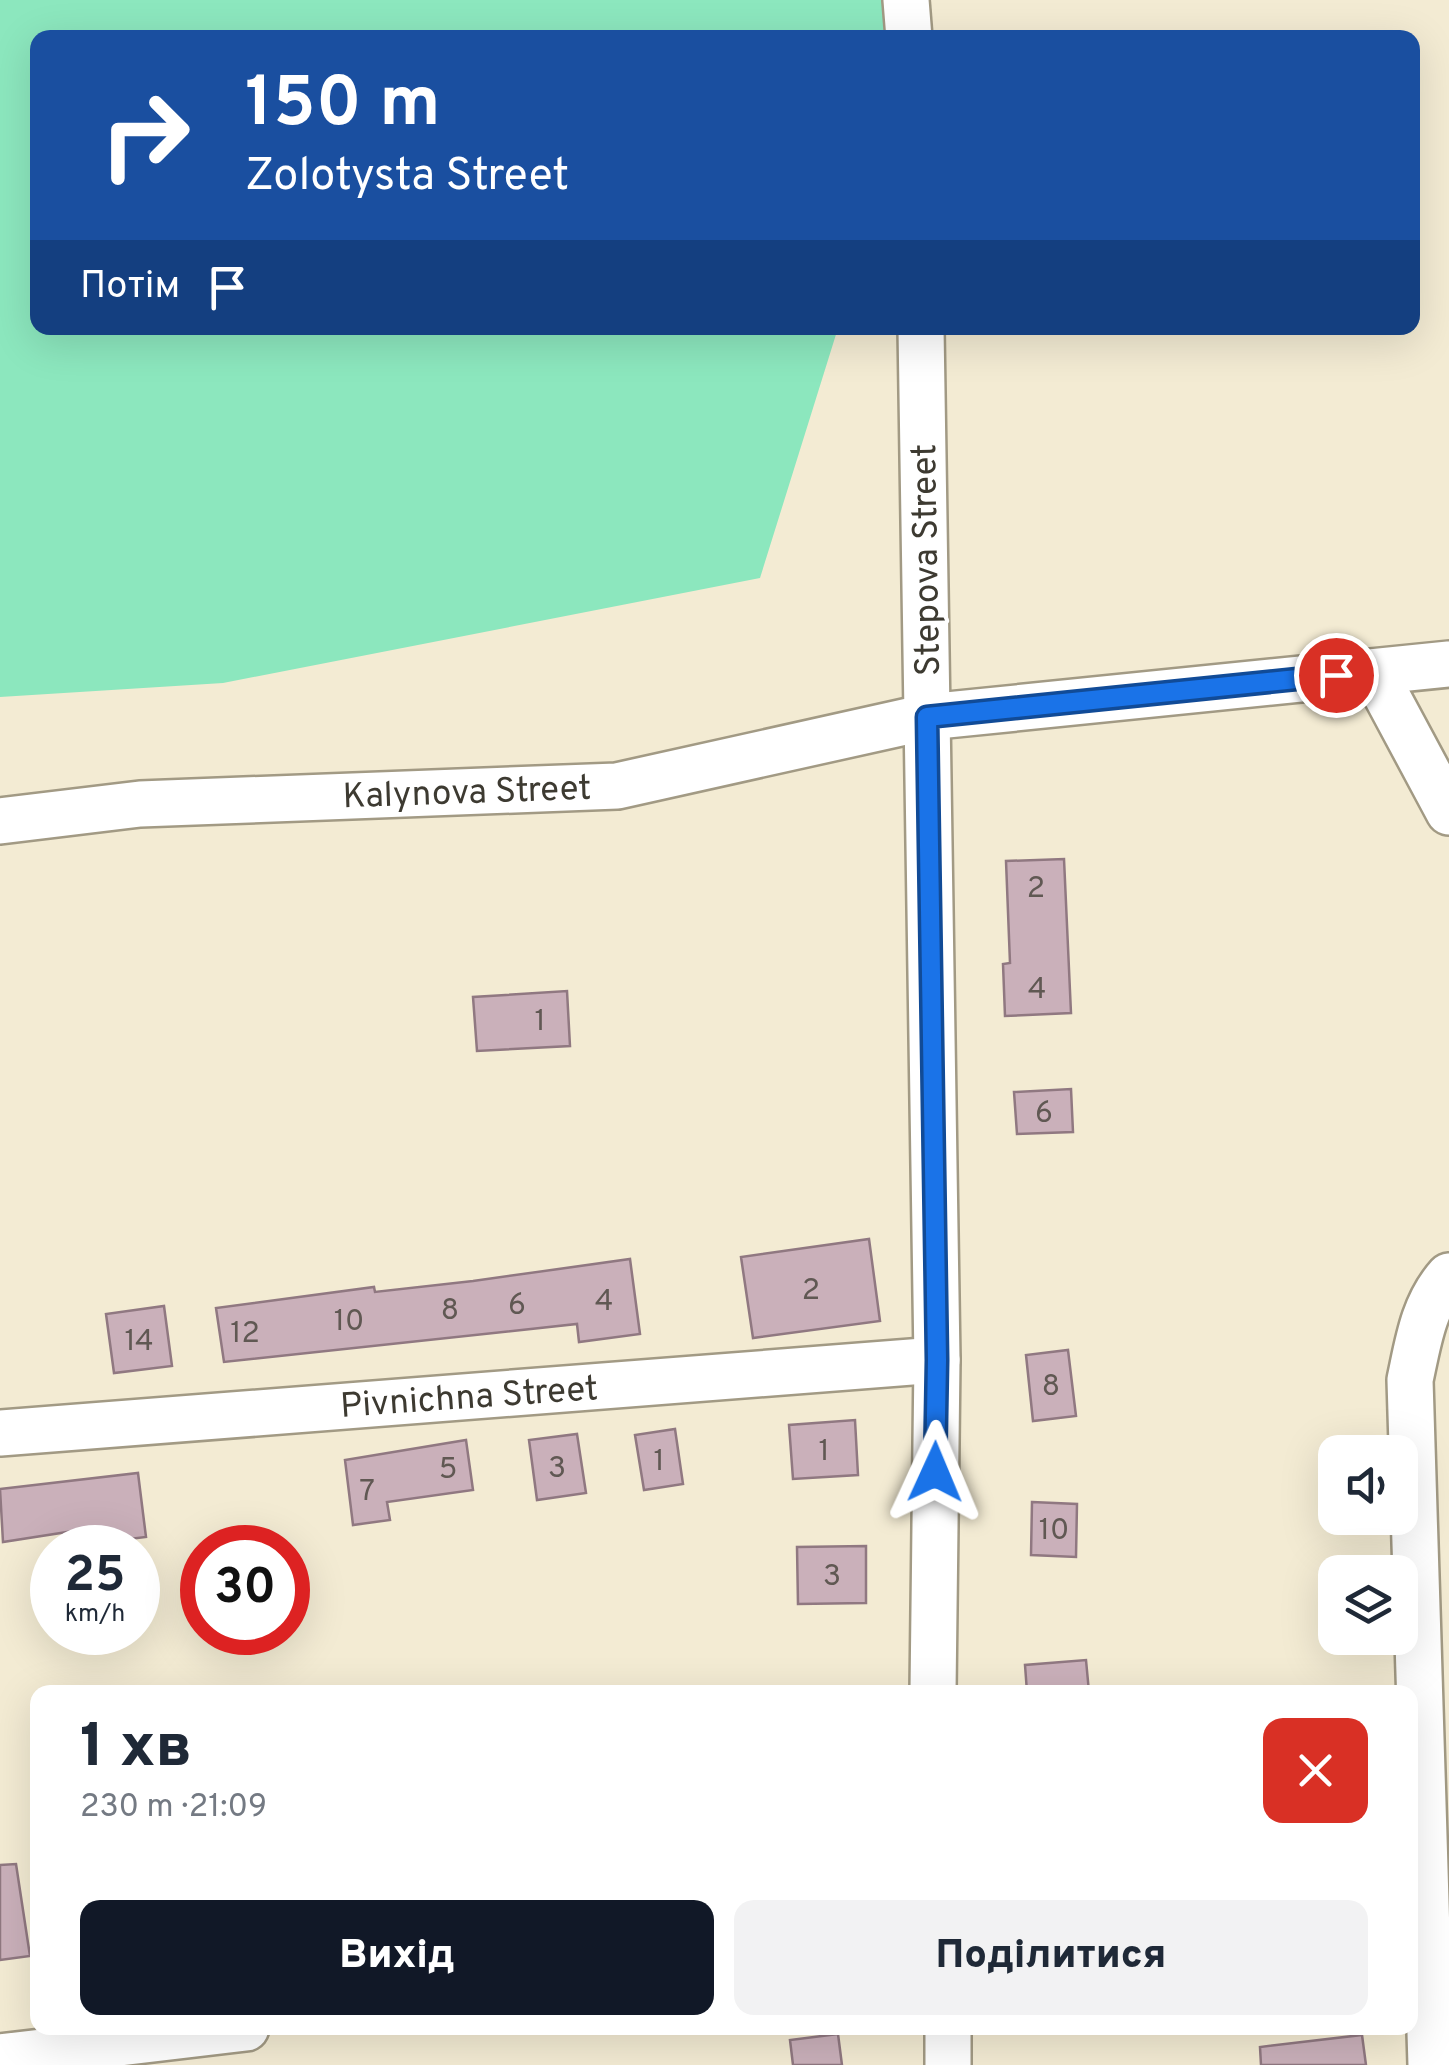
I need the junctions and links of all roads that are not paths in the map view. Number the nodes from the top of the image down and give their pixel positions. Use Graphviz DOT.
graph roads {
  1 [pos="906,0"];
  2 [pos="908,30"];
  3 [pos="922,335"];
  4 [pos="1449,664"];
  5 [pos="1374,672"];
  6 [pos="927,717"];
  7 [pos="1449,812"];
  8 [pos="0,821"];
  9 [pos="1449,1276"];
  10 [pos="937,1360"];
  11 [pos="0,1433"];
  12 [pos="933,1685"];
  13 [pos="187,2035"];
  14 [pos="948,2035"];
  15 [pos="0,2057"];
  16 [pos="948,2065"];
  17 [pos="1431,2065"];
  1 -- 2 [label="street"];
  3 -- 6 [label="street, Stepova Street"];
  4 -- 5 [label="street, Kalynova Street"];
  5 -- 6 [label="street, Kalynova Street"];
  5 -- 7 [label="street"];
  6 -- 8 [label="street, Kalynova Street"];
  6 -- 10 [label="street, Stepova Street"];
  9 -- 17 [label="street"];
  10 -- 11 [label="street, Pivnichna Street"];
  10 -- 12 [label="street, Stepova Street"];
  13 -- 15 [label="street"];
  14 -- 16 [label="street"];
}
